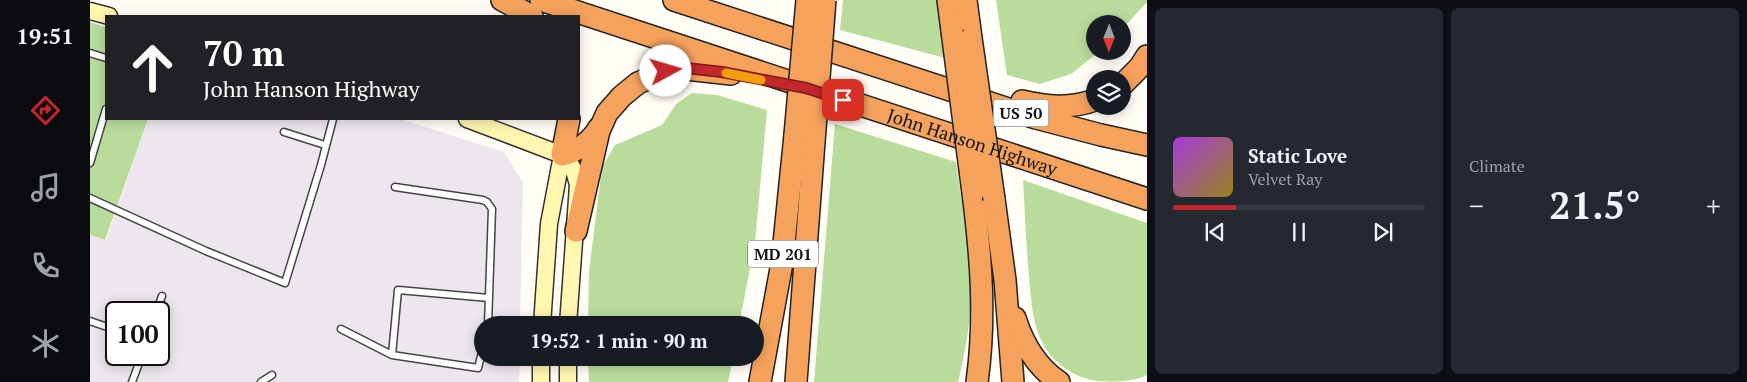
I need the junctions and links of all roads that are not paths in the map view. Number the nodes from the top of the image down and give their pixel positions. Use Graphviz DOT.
graph roads {
  1 [pos="502,0"];
  2 [pos="540,0"];
  3 [pos="807,0"];
  4 [pos="825,0"];
  5 [pos="948,0"];
  6 [pos="966,0"];
  7 [pos="679,1"];
  8 [pos="90,11"];
  9 [pos="105,15"];
  10 [pos="530,15"];
  11 [pos="961,34"];
  12 [pos="90,53"];
  13 [pos="1147,56"];
  14 [pos="105,58"];
  15 [pos="898,74"];
  16 [pos="1131,76"];
  17 [pos="806,88"];
  18 [pos="1086,102"];
  19 [pos="105,112"];
  20 [pos="333,120"];
  21 [pos="470,120"];
  22 [pos="569,120"];
  23 [pos="602,122"];
  24 [pos="284,132"];
  25 [pos="805,138"];
  26 [pos="325,145"];
  27 [pos="1147,145"];
  28 [pos="562,155"];
  29 [pos="90,163"];
  30 [pos="1048,167"];
  31 [pos="395,187"];
  32 [pos="90,198"];
  33 [pos="1147,199"];
  34 [pos="1147,212"];
  35 [pos="576,232"];
  36 [pos="1005,280"];
  37 [pos="162,296"];
  38 [pos="489,298"];
  39 [pos="160,301"];
  40 [pos="488,316"];
  41 [pos="543,316"];
  42 [pos="569,316"];
  43 [pos="90,321"];
  44 [pos="105,326"];
  45 [pos="341,329"];
  46 [pos="392,355"];
  47 [pos="138,366"];
  48 [pos="478,366"];
  49 [pos="541,366"];
  50 [pos="568,366"];
  51 [pos="272,375"];
  52 [pos="760,378"];
  53 [pos="132,382"];
  54 [pos="260,382"];
  55 [pos="541,382"];
  56 [pos="568,382"];
  57 [pos="796,382"];
  58 [pos="977,382"];
  59 [pos="1013,382"];
  60 [pos="1059,382"];
  1 -- 10 [label="highway"];
  2 -- 17 [label="highway, John Hanson Highway / US 50"];
  3 -- 25 [label="highway, MD 201, bridge"];
  4 -- 25 [label="highway, bridge"];
  5 -- 11 [label="highway"];
  6 -- 11 [label="highway"];
  7 -- 15 [label="highway, US 50"];
  8 -- 9 [label="main road"];
  11 -- 36 [label="highway, bridge"];
  11 -- 58 [label="highway, bridge"];
  12 -- 14 [label="lane"];
  13 -- 16 [label="highway"];
  15 -- 18 [label="highway"];
  15 -- 27 [label="highway, US 50"];
  17 -- 23 [label="highway"];
  17 -- 30 [label="highway, John Hanson Highway / US 50"];
  19 -- 29 [label="lane"];
  20 -- 26 [label="lane"];
  21 -- 28 [label="main road"];
  22 -- 28 [label="highway"];
  23 -- 28 [label="highway"];
  23 -- 35 [label="highway"];
  24 -- 26 [label="lane"];
  25 -- 52 [label="highway, MD 201"];
  25 -- 57 [label="highway"];
  26 -- 32 [label="lane"];
  28 -- 35 [label="main road"];
  28 -- 41 [label="main road"];
  30 -- 33 [label="highway, John Hanson Highway / US 50"];
  30 -- 34 [label="highway"];
  31 -- 38 [label="lane"];
  35 -- 42 [label="main road"];
  36 -- 59 [label="highway"];
  36 -- 60 [label="highway"];
  37 -- 39 [label="lane"];
  38 -- 40 [label="lane"];
  38 -- 46 [label="lane"];
  43 -- 44 [label="lane"];
  45 -- 46 [label="lane"];
  46 -- 48 [label="lane"];
  47 -- 53 [label="lane"];
  49 -- 55 [label="main road"];
  50 -- 56 [label="main road"];
  51 -- 54 [label="lane"];
}
